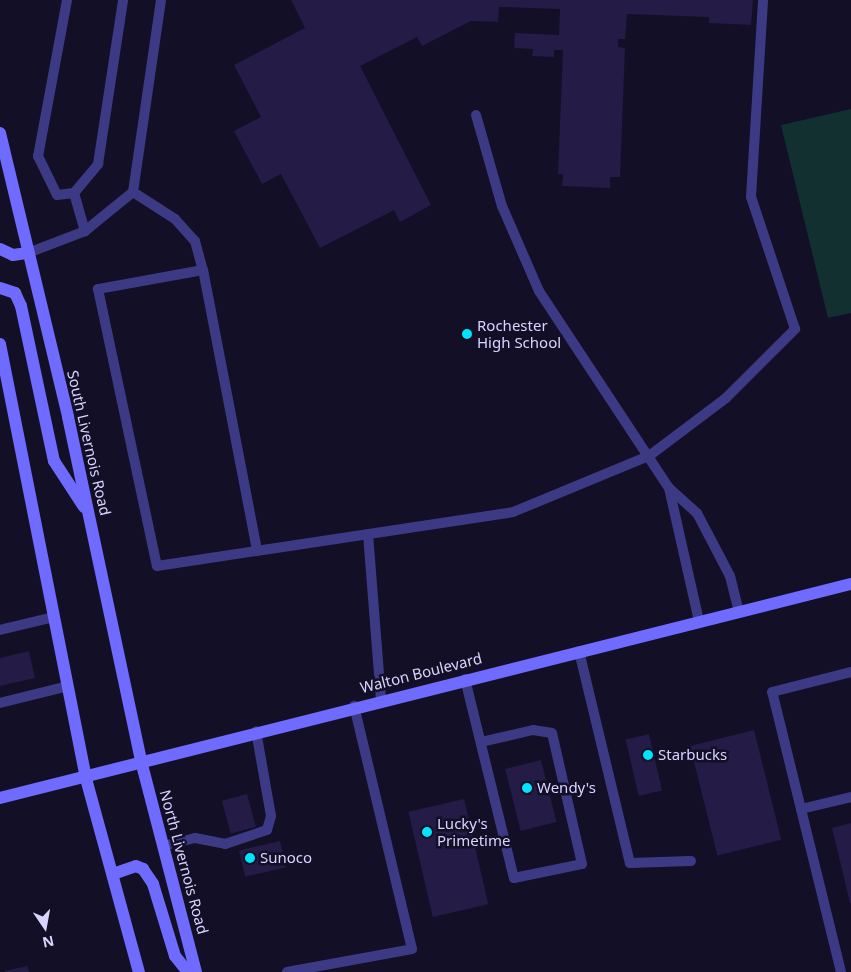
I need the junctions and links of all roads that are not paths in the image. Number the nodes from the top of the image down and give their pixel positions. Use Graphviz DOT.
graph roads {
  1 [pos="67,0"];
  2 [pos="124,0"];
  3 [pos="160,0"];
  4 [pos="762,0"];
  5 [pos="476,114"];
  6 [pos="0,133"];
  7 [pos="4,164"];
  8 [pos="133,192"];
  9 [pos="74,193"];
  10 [pos="85,231"];
  11 [pos="0,249"];
  12 [pos="28,253"];
  13 [pos="203,270"];
  14 [pos="0,288"];
  15 [pos="0,344"];
  16 [pos="649,456"];
  17 [pos="669,488"];
  18 [pos="89,513"];
  19 [pos="368,534"];
  20 [pos="257,550"];
  21 [pos="851,584"];
  22 [pos="739,612"];
  23 [pos="54,617"];
  24 [pos="699,622"];
  25 [pos="0,630"];
  26 [pos="579,651"];
  27 [pos="851,672"];
  28 [pos="465,679"];
  29 [pos="68,686"];
  30 [pos="381,699"];
  31 [pos="0,703"];
  32 [pos="354,706"];
  33 [pos="256,731"];
  34 [pos="481,742"];
  35 [pos="140,761"];
  36 [pos="85,774"];
  37 [pos="851,797"];
  38 [pos="0,798"];
  39 [pos="801,809"];
  40 [pos="163,846"];
  41 [pos="691,861"];
  42 [pos="112,874"];
  43 [pos="134,955"];
  44 [pos="139,972"];
  45 [pos="144,972"];
  46 [pos="188,972"];
  47 [pos="196,972"];
  48 [pos="287,972"];
  49 [pos="841,972"];
  1 -- 9 [label="lane"];
  2 -- 9 [label="lane"];
  3 -- 8 [label="lane"];
  4 -- 16 [label="lane"];
  5 -- 16 [label="lane"];
  6 -- 7 [label="main road, South Livernois Road"];
  7 -- 12 [label="main road, South Livernois Road"];
  8 -- 10 [label="lane"];
  8 -- 13 [label="lane"];
  9 -- 10 [label="lane"];
  10 -- 12 [label="lane"];
  11 -- 12 [label="main road"];
  12 -- 18 [label="main road, South Livernois Road"];
  13 -- 20 [label="lane"];
  13 -- 20 [label="lane"];
  14 -- 18 [label="main road"];
  15 -- 23 [label="main road"];
  16 -- 17 [label="lane"];
  16 -- 19 [label="lane"];
  17 -- 22 [label="lane"];
  17 -- 24 [label="lane"];
  18 -- 35 [label="main road, South Livernois Road"];
  19 -- 20 [label="lane"];
  19 -- 30 [label="lane"];
  21 -- 22 [label="main road, Walton Boulevard"];
  22 -- 24 [label="main road, Walton Boulevard"];
  23 -- 25 [label="lane"];
  23 -- 29 [label="main road"];
  24 -- 26 [label="main road, Walton Boulevard"];
  26 -- 28 [label="main road, Walton Boulevard"];
  26 -- 41 [label="lane"];
  27 -- 39 [label="lane"];
  28 -- 30 [label="main road, Walton Boulevard"];
  28 -- 34 [label="lane"];
  29 -- 31 [label="lane"];
  29 -- 36 [label="main road"];
  30 -- 32 [label="main road, Walton Boulevard"];
  32 -- 33 [label="main road, Walton Boulevard"];
  32 -- 48 [label="lane"];
  33 -- 35 [label="main road, Walton Boulevard"];
  33 -- 40 [label="lane"];
  34 -- 34 [label="lane"];
  35 -- 36 [label="main road, Walton Boulevard"];
  35 -- 40 [label="main road, North Livernois Road"];
  36 -- 38 [label="main road, Walton Boulevard"];
  36 -- 42 [label="main road"];
  37 -- 39 [label="lane"];
  39 -- 49 [label="lane"];
  40 -- 47 [label="main road, North Livernois Road"];
  42 -- 43 [label="main road"];
  42 -- 46 [label="main road"];
  43 -- 44 [label="main road"];
  43 -- 45 [label="main road"];
}
